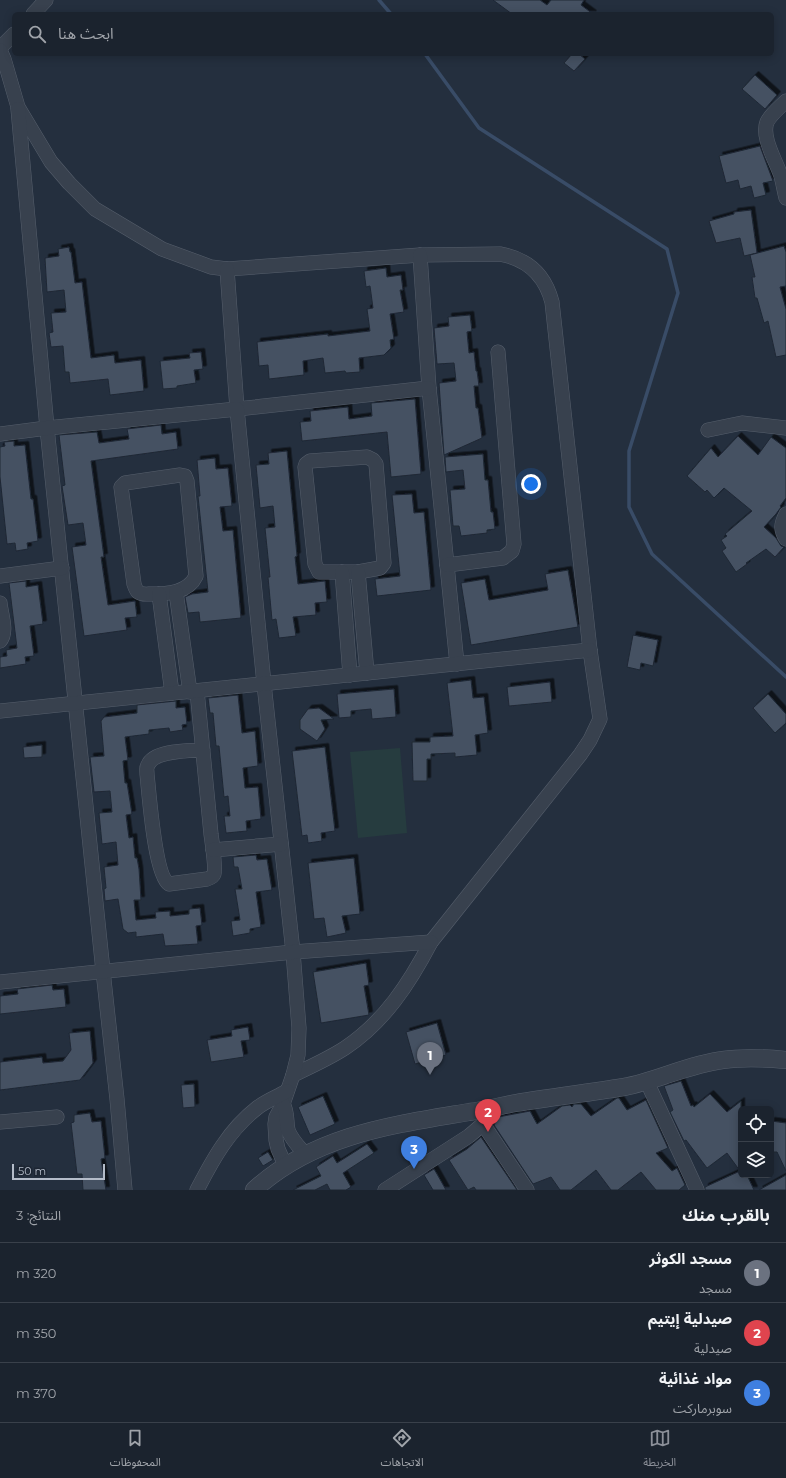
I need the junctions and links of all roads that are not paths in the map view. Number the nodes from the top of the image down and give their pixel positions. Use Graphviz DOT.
graph roads {
  1 [pos="46,0"];
  2 [pos="35,12"];
  3 [pos="12,36"];
  4 [pos="0,49"];
  5 [pos="786,101"];
  6 [pos="18,107"];
  7 [pos="786,198"];
  8 [pos="420,254"];
  9 [pos="227,269"];
  10 [pos="498,352"];
  11 [pos="429,388"];
  12 [pos="237,409"];
  13 [pos="47,428"];
  14 [pos="786,428"];
  15 [pos="708,430"];
  16 [pos="0,434"];
  17 [pos="786,514"];
  18 [pos="786,538"];
  19 [pos="446,565"];
  20 [pos="62,568"];
  21 [pos="342,572"];
  22 [pos="358,572"];
  23 [pos="0,576"];
  24 [pos="176,592"];
  25 [pos="159,594"];
  26 [pos="0,603"];
  27 [pos="0,640"];
  28 [pos="590,650"];
  29 [pos="457,664"];
  30 [pos="367,673"];
  31 [pos="350,675"];
  32 [pos="264,684"];
  33 [pos="194,691"];
  34 [pos="172,693"];
  35 [pos="76,704"];
  36 [pos="0,711"];
  37 [pos="203,750"];
  38 [pos="281,844"];
  39 [pos="212,850"];
  40 [pos="431,942"];
  41 [pos="293,952"];
  42 [pos="103,971"];
  43 [pos="0,982"];
  44 [pos="786,1060"];
  45 [pos="293,1075"];
  46 [pos="647,1082"];
  47 [pos="285,1098"];
  48 [pos="494,1108"];
  49 [pos="57,1118"];
  50 [pos="0,1122"];
  51 [pos="483,1124"];
  52 [pos="305,1154"];
  53 [pos="285,1166"];
  54 [pos="259,1188"];
  55 [pos="125,1190"];
  56 [pos="197,1190"];
  57 [pos="385,1190"];
  58 [pos="527,1190"];
  59 [pos="697,1190"];
  1 -- 2 [label="street"];
  3 -- 4 [label="street"];
  4 -- 6 [label="street"];
  5 -- 7 [label="street"];
  6 -- 9 [label="street"];
  6 -- 13 [label="street"];
  8 -- 9 [label="street"];
  8 -- 11 [label="street"];
  8 -- 28 [label="street"];
  9 -- 12 [label="street"];
  10 -- 19 [label="street"];
  11 -- 12 [label="street"];
  11 -- 19 [label="street"];
  12 -- 13 [label="street"];
  12 -- 32 [label="street"];
  13 -- 16 [label="street"];
  13 -- 20 [label="street"];
  14 -- 15 [label="street"];
  17 -- 18 [label="street"];
  19 -- 29 [label="street"];
  20 -- 23 [label="street"];
  20 -- 35 [label="street"];
  21 -- 22 [label="street"];
  21 -- 22 [label="street"];
  21 -- 31 [label="street"];
  22 -- 30 [label="street"];
  24 -- 25 [label="street"];
  24 -- 25 [label="street"];
  24 -- 33 [label="street"];
  25 -- 34 [label="street"];
  26 -- 27 [label="street"];
  28 -- 29 [label="street"];
  28 -- 40 [label="street"];
  29 -- 30 [label="street"];
  30 -- 31 [label="street"];
  31 -- 32 [label="street"];
  32 -- 33 [label="street"];
  32 -- 38 [label="street"];
  33 -- 34 [label="street"];
  33 -- 37 [label="street"];
  34 -- 35 [label="street"];
  35 -- 36 [label="street"];
  35 -- 42 [label="street"];
  37 -- 39 [label="street"];
  37 -- 39 [label="street"];
  38 -- 39 [label="street"];
  38 -- 41 [label="street"];
  40 -- 41 [label="street"];
  40 -- 45 [label="street"];
  41 -- 42 [label="street"];
  41 -- 45 [label="street"];
  42 -- 43 [label="street"];
  42 -- 55 [label="street"];
  44 -- 46 [label="street"];
  45 -- 47 [label="street"];
  46 -- 48 [label="street"];
  46 -- 59 [label="street"];
  47 -- 52 [label="street"];
  47 -- 53 [label="street"];
  47 -- 56 [label="street"];
  48 -- 51 [label="street"];
  48 -- 52 [label="street"];
  49 -- 50 [label="street"];
  51 -- 57 [label="street"];
  51 -- 58 [label="street"];
  52 -- 53 [label="street"];
  53 -- 54 [label="street"];
}
